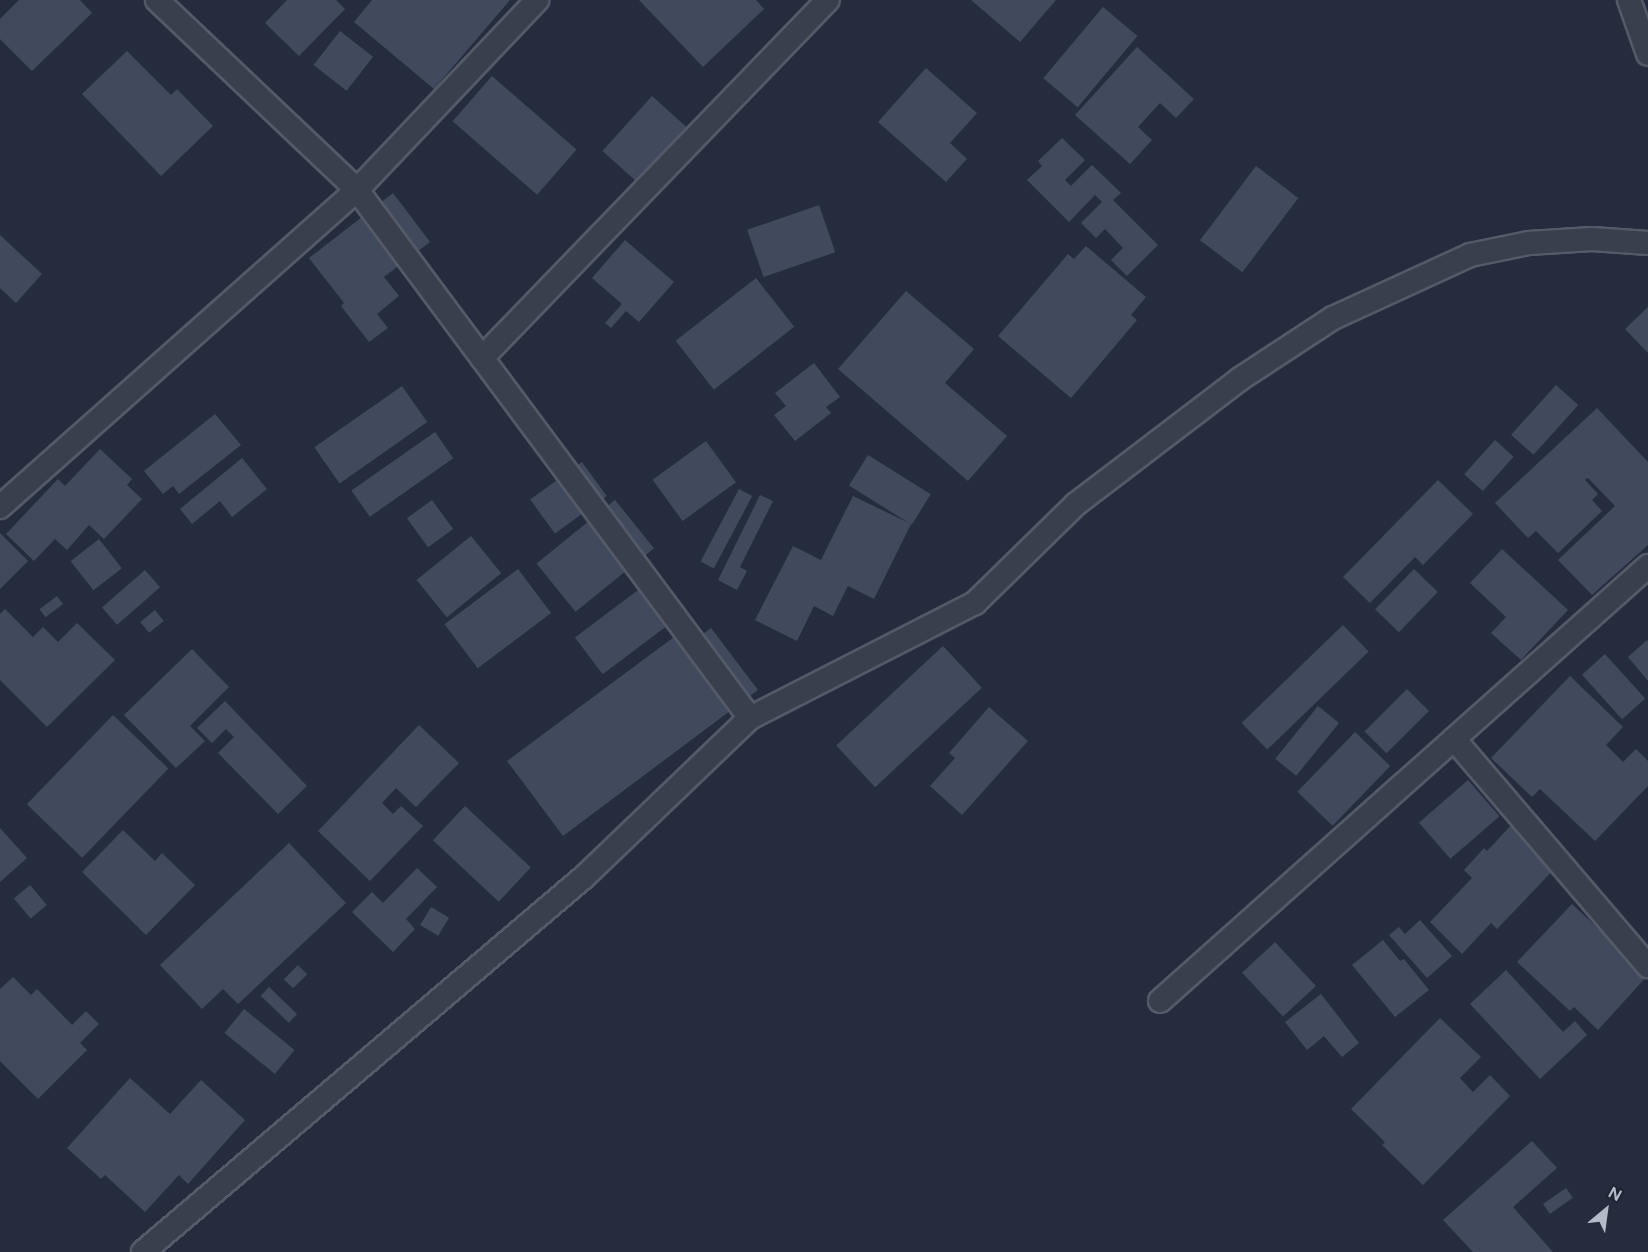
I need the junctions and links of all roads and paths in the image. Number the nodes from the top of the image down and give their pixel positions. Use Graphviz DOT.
graph roads {
  1 [pos="157,0"];
  2 [pos="537,0"];
  3 [pos="828,0"];
  4 [pos="1629,0"];
  5 [pos="1648,54"];
  6 [pos="357,190"];
  7 [pos="1648,243"];
  8 [pos="482,358"];
  9 [pos="0,507"];
  10 [pos="1648,566"];
  11 [pos="750,718"];
  12 [pos="1454,739"];
  13 [pos="1648,966"];
  14 [pos="1160,1001"];
  15 [pos="143,1252"];
  1 -- 6 [label="street"];
  2 -- 6 [label="street"];
  3 -- 8 [label="street"];
  4 -- 5 [label="street"];
  6 -- 8 [label="street"];
  6 -- 9 [label="street"];
  7 -- 11 [label="street"];
  8 -- 11 [label="street"];
  10 -- 12 [label="street"];
  11 -- 15 [label="street"];
  12 -- 13 [label="street"];
  12 -- 14 [label="street"];
}
